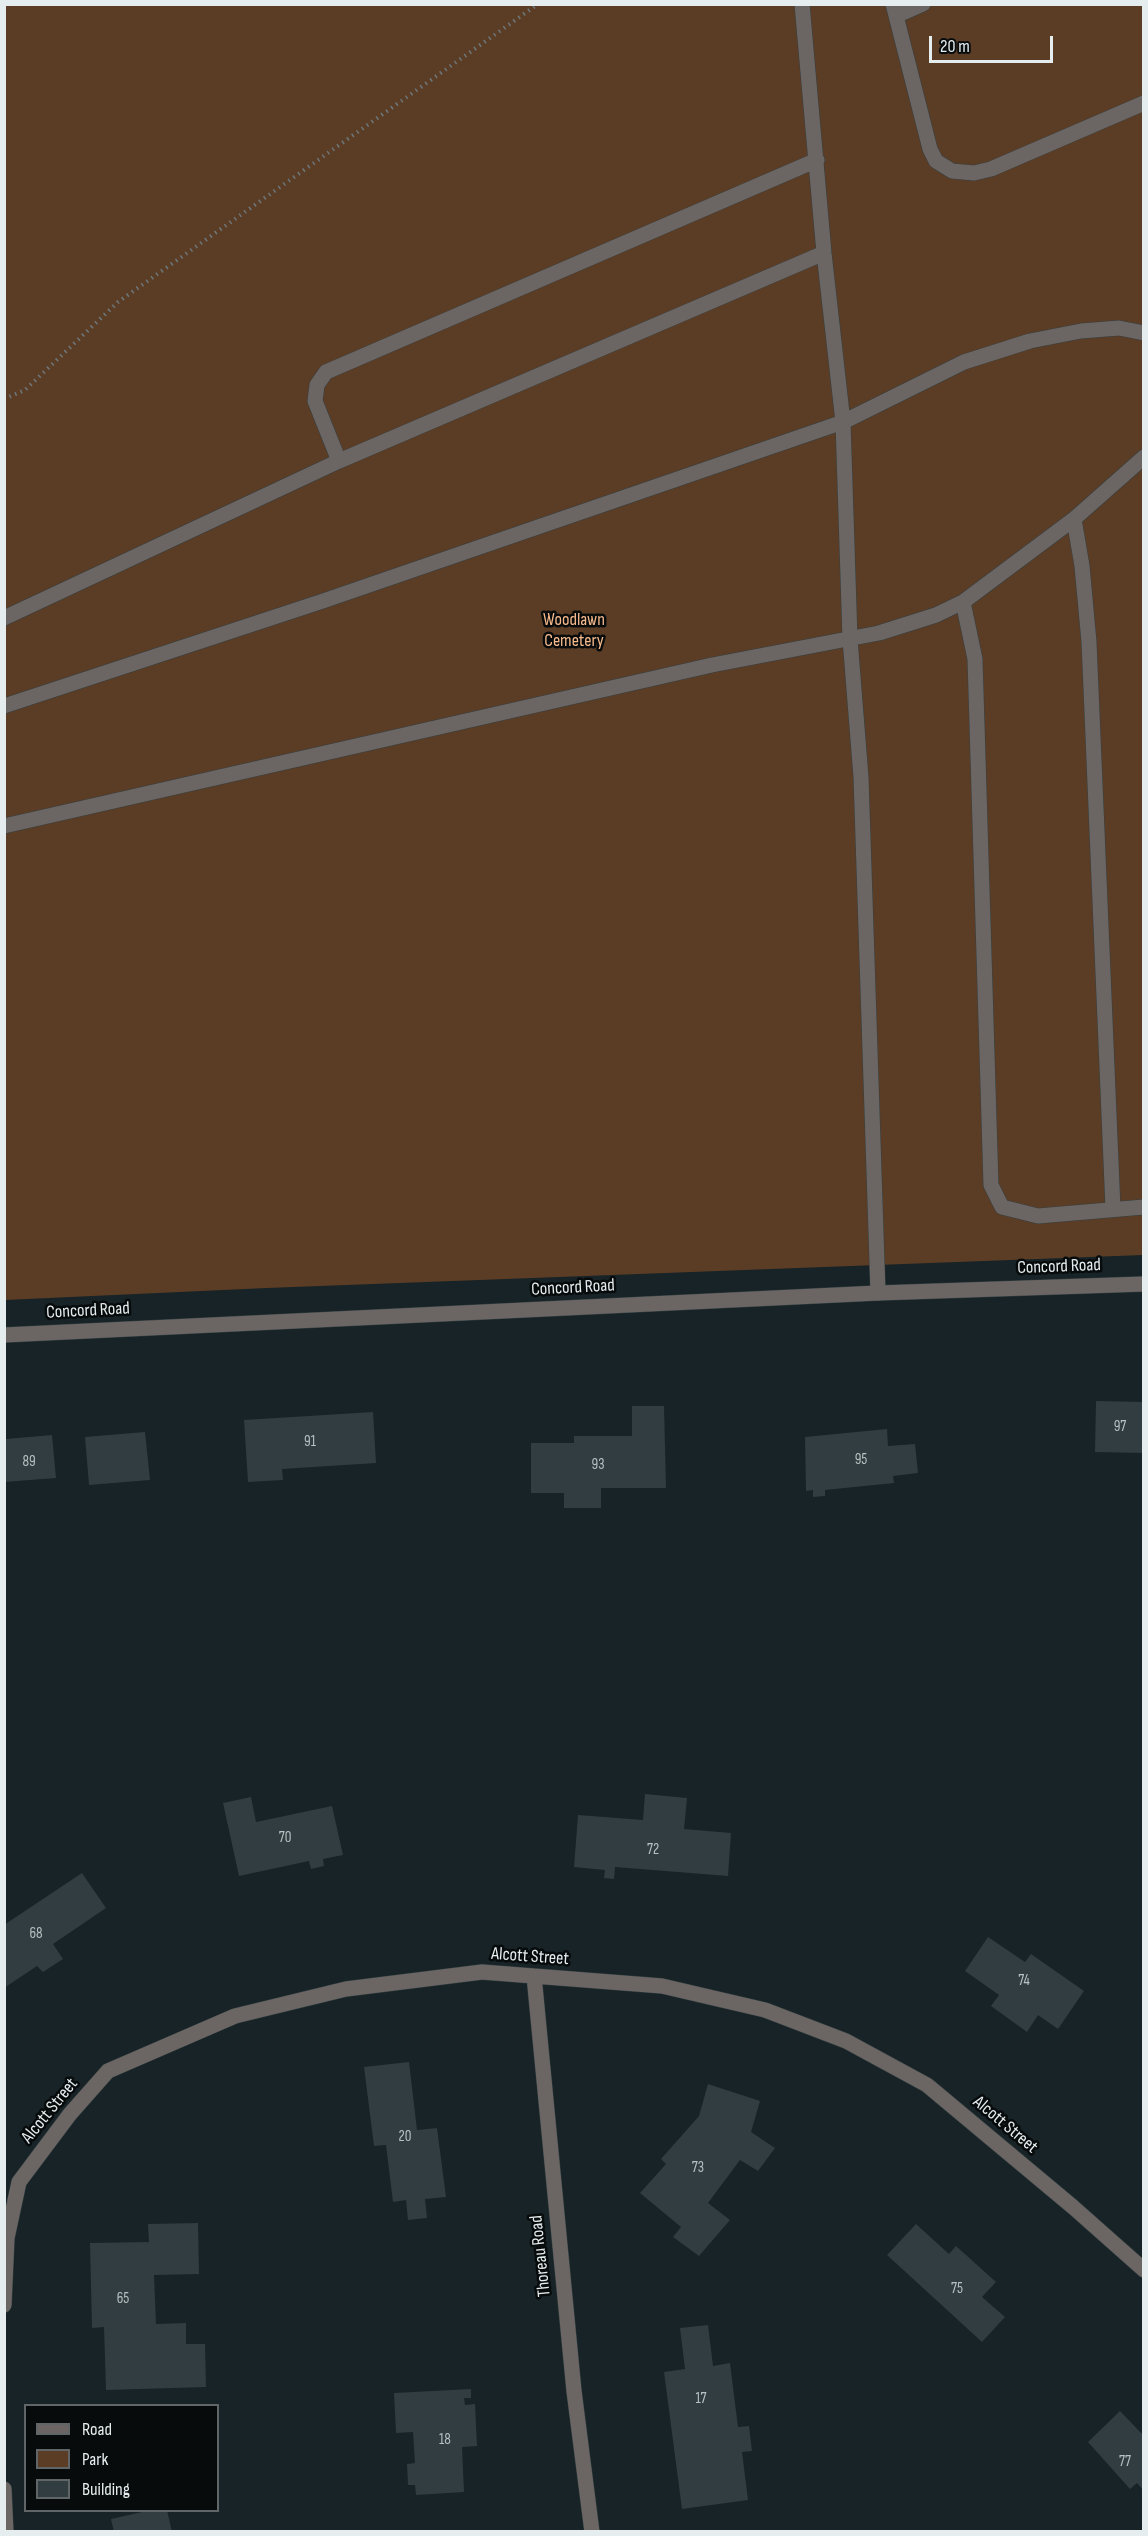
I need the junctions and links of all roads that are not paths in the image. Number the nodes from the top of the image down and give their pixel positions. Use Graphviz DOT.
graph roads {
  1 [pos="802,4"];
  2 [pos="923,4"];
  3 [pos="894,10"];
  4 [pos="1143,103"];
  5 [pos="817,160"];
  6 [pos="824,253"];
  7 [pos="1143,333"];
  8 [pos="843,422"];
  9 [pos="1143,457"];
  10 [pos="339,461"];
  11 [pos="1074,519"];
  12 [pos="963,602"];
  13 [pos="4,618"];
  14 [pos="850,639"];
  15 [pos="4,706"];
  16 [pos="4,826"];
  17 [pos="1143,1207"];
  18 [pos="1113,1209"];
  19 [pos="1143,1284"];
  20 [pos="878,1293"];
  21 [pos="4,1335"];
  22 [pos="534,1976"];
  23 [pos="1143,2270"];
  24 [pos="4,2305"];
  25 [pos="4,2489"];
  26 [pos="6,2532"];
  27 [pos="592,2532"];
  1 -- 5 [label="street"];
  2 -- 3 [label="street"];
  3 -- 4 [label="street"];
  5 -- 6 [label="street"];
  5 -- 10 [label="street"];
  6 -- 8 [label="street"];
  6 -- 10 [label="street"];
  7 -- 8 [label="street"];
  8 -- 14 [label="street"];
  8 -- 15 [label="street"];
  9 -- 11 [label="street"];
  10 -- 13 [label="street"];
  11 -- 12 [label="street"];
  11 -- 18 [label="street"];
  12 -- 14 [label="street"];
  12 -- 18 [label="street"];
  14 -- 16 [label="street"];
  14 -- 20 [label="street"];
  17 -- 18 [label="street"];
  19 -- 20 [label="street, Concord Road"];
  20 -- 21 [label="street, Concord Road"];
  22 -- 23 [label="street, Alcott Street"];
  22 -- 24 [label="street, Alcott Street"];
  22 -- 27 [label="street, Thoreau Road"];
  25 -- 26 [label="street"];
}
